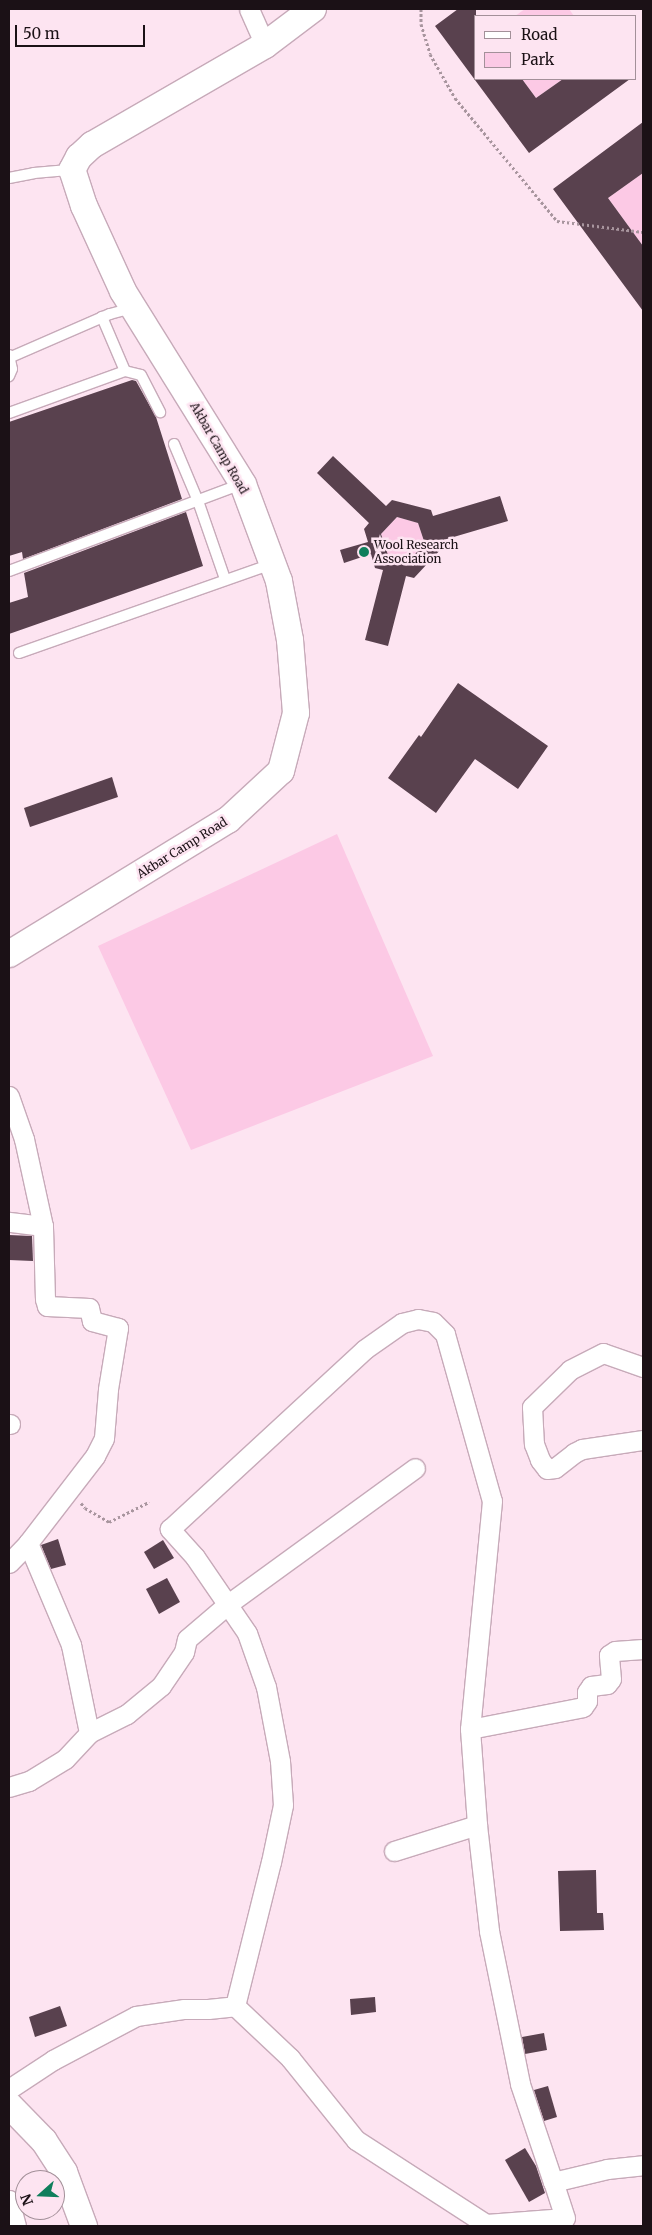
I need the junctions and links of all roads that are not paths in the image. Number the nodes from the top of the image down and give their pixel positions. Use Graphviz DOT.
graph roads {
  1 [pos="249,9"];
  2 [pos="313,9"];
  3 [pos="265,45"];
  4 [pos="72,170"];
  5 [pos="9,178"];
  6 [pos="134,308"];
  7 [pos="102,317"];
  8 [pos="10,356"];
  9 [pos="125,371"];
  10 [pos="9,376"];
  11 [pos="160,412"];
  12 [pos="9,413"];
  13 [pos="174,444"];
  14 [pos="243,484"];
  15 [pos="198,501"];
  16 [pos="272,564"];
  17 [pos="9,571"];
  18 [pos="225,580"];
  19 [pos="19,653"];
  20 [pos="9,954"];
  21 [pos="9,1096"];
  22 [pos="9,1222"];
  23 [pos="42,1226"];
  24 [pos="643,1367"];
  25 [pos="643,1440"];
  26 [pos="415,1468"];
  27 [pos="28,1543"];
  28 [pos="9,1563"];
  29 [pos="228,1604"];
  30 [pos="643,1649"];
  31 [pos="470,1729"];
  32 [pos="90,1733"];
  33 [pos="9,1787"];
  34 [pos="477,1824"];
  35 [pos="394,1851"];
  36 [pos="235,2006"];
  37 [pos="9,2089"];
  38 [pos="9,2104"];
  39 [pos="643,2164"];
  40 [pos="553,2182"];
  41 [pos="9,2200"];
  42 [pos="569,2222"];
  43 [pos="16,2226"];
  44 [pos="84,2226"];
  1 -- 3 [label="street"];
  2 -- 3 [label="street"];
  3 -- 4 [label="street"];
  4 -- 5 [label="lane"];
  4 -- 6 [label="street, Akbar Camp Road"];
  6 -- 7 [label="lane"];
  6 -- 14 [label="street, Akbar Camp Road"];
  7 -- 8 [label="lane"];
  7 -- 9 [label="lane"];
  8 -- 10 [label="lane"];
  9 -- 11 [label="lane"];
  9 -- 12 [label="lane"];
  13 -- 15 [label="lane"];
  14 -- 15 [label="lane"];
  14 -- 16 [label="street, Akbar Camp Road"];
  15 -- 17 [label="lane"];
  15 -- 18 [label="lane"];
  16 -- 18 [label="lane"];
  16 -- 20 [label="street, Akbar Camp Road"];
  18 -- 19 [label="lane"];
  21 -- 23 [label="street"];
  22 -- 23 [label="street"];
  23 -- 27 [label="street"];
  24 -- 25 [label="street"];
  26 -- 29 [label="street"];
  27 -- 28 [label="street"];
  27 -- 32 [label="street"];
  29 -- 31 [label="street"];
  29 -- 32 [label="street"];
  29 -- 36 [label="street"];
  30 -- 31 [label="street"];
  31 -- 34 [label="street"];
  32 -- 33 [label="street"];
  34 -- 35 [label="street"];
  34 -- 40 [label="street"];
  36 -- 37 [label="street"];
  36 -- 42 [label="street"];
  38 -- 44 [label="street"];
  39 -- 40 [label="street"];
  40 -- 42 [label="street"];
  41 -- 43 [label="street"];
}
